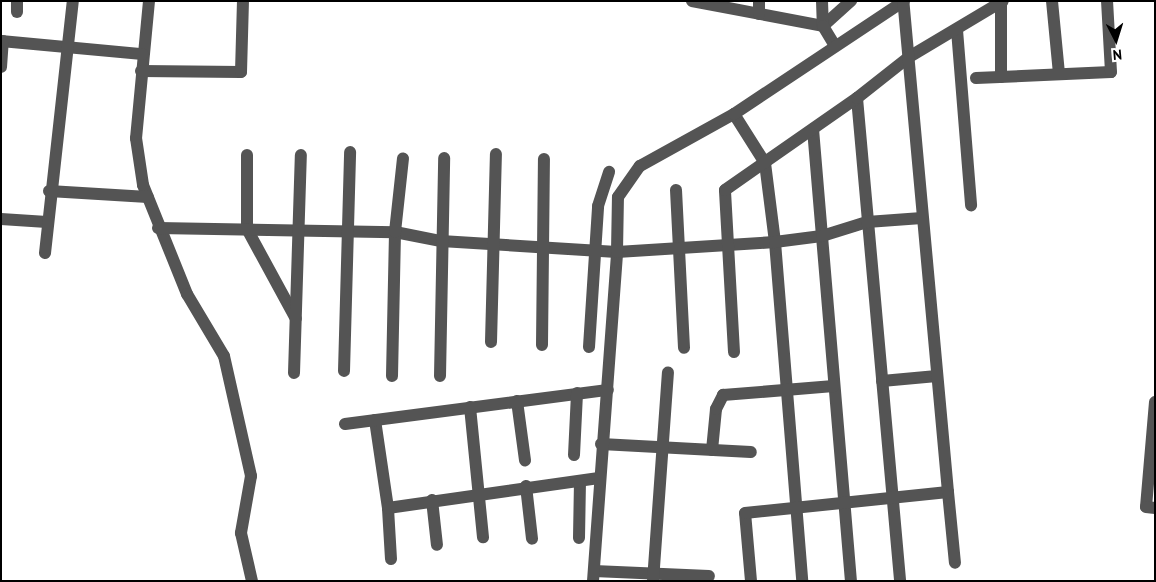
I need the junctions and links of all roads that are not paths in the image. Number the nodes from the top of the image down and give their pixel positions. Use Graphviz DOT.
graph roads {
  1 [pos="73,1"];
  2 [pos="148,1"];
  3 [pos="243,1"];
  4 [pos="692,1"];
  5 [pos="822,1"];
  6 [pos="851,1"];
  7 [pos="1052,1"];
  8 [pos="1107,1"];
  9 [pos="904,2"];
  10 [pos="1002,2"];
  11 [pos="740,7"];
  12 [pos="759,8"];
  13 [pos="957,30"];
  14 [pos="829,36"];
  15 [pos="2,41"];
  16 [pos="68,45"];
  17 [pos="142,54"];
  18 [pos="909,57"];
  19 [pos="1,67"];
  20 [pos="140,71"];
  21 [pos="1059,74"];
  22 [pos="1001,77"];
  23 [pos="976,78"];
  24 [pos="857,98"];
  25 [pos="734,114"];
  26 [pos="813,129"];
  27 [pos="350,152"];
  28 [pos="301,154"];
  29 [pos="496,154"];
  30 [pos="246,155"];
  31 [pos="403,158"];
  32 [pos="444,158"];
  33 [pos="544,159"];
  34 [pos="765,163"];
  35 [pos="609,172"];
  36 [pos="676,190"];
  37 [pos="49,191"];
  38 [pos="148,197"];
  39 [pos="971,205"];
  40 [pos="922,218"];
  41 [pos="1,219"];
  42 [pos="47,222"];
  43 [pos="867,222"];
  44 [pos="158,228"];
  45 [pos="247,229"];
  46 [pos="300,230"];
  47 [pos="346,231"];
  48 [pos="395,232"];
  49 [pos="822,236"];
  50 [pos="441,241"];
  51 [pos="774,242"];
  52 [pos="493,244"];
  53 [pos="727,246"];
  54 [pos="545,248"];
  55 [pos="679,248"];
  56 [pos="605,251"];
  57 [pos="44,253"];
  58 [pos="296,319"];
  59 [pos="491,342"];
  60 [pos="542,345"];
  61 [pos="589,347"];
  62 [pos="684,348"];
  63 [pos="734,352"];
  64 [pos="344,372"];
  65 [pos="294,373"];
  66 [pos="668,374"];
  67 [pos="392,376"];
  68 [pos="440,376"];
  69 [pos="937,376"];
  70 [pos="882,381"];
  71 [pos="834,386"];
  72 [pos="601,390"];
  73 [pos="786,390"];
  74 [pos="577,393"];
  75 [pos="517,401"];
  76 [pos="1155,402"];
  77 [pos="470,407"];
  78 [pos="375,420"];
  79 [pos="345,424"];
  80 [pos="601,444"];
  81 [pos="662,447"];
  82 [pos="712,450"];
  83 [pos="751,452"];
  84 [pos="574,455"];
  85 [pos="525,460"];
  86 [pos="590,479"];
  87 [pos="526,486"];
  88 [pos="948,492"];
  89 [pos="478,493"];
  90 [pos="892,498"];
  91 [pos="432,500"];
  92 [pos="844,502"];
  93 [pos="388,508"];
  94 [pos="796,508"];
  95 [pos="1155,508"];
  96 [pos="483,536"];
  97 [pos="579,538"];
  98 [pos="532,539"];
  99 [pos="437,546"];
  100 [pos="391,560"];
  101 [pos="955,563"];
  102 [pos="594,576"];
  103 [pos="709,576"];
  104 [pos="653,578"];
  105 [pos="252,581"];
  106 [pos="751,581"];
  107 [pos="802,581"];
  108 [pos="851,581"];
  109 [pos="900,581"];
  1 -- 16 [label="street"];
  2 -- 17 [label="street"];
  3 -- 20 [label="street"];
  4 -- 11 [label="street"];
  5 -- 14 [label="street"];
  6 -- 14 [label="street"];
  7 -- 21 [label="street"];
  8 -- 21 [label="street"];
  9 -- 14 [label="street"];
  9 -- 18 [label="street"];
  10 -- 13 [label="street"];
  10 -- 22 [label="street"];
  11 -- 12 [label="street"];
  12 -- 14 [label="street"];
  13 -- 18 [label="street"];
  13 -- 39 [label="street"];
  14 -- 25 [label="street"];
  15 -- 16 [label="street"];
  15 -- 19 [label="street"];
  16 -- 17 [label="street"];
  16 -- 37 [label="street"];
  17 -- 20 [label="street"];
  18 -- 24 [label="street"];
  18 -- 40 [label="street"];
  20 -- 38 [label="street"];
  21 -- 22 [label="street"];
  22 -- 23 [label="street"];
  24 -- 26 [label="street"];
  24 -- 43 [label="street"];
  25 -- 34 [label="street"];
  25 -- 56 [label="street"];
  26 -- 34 [label="street"];
  26 -- 49 [label="street"];
  27 -- 47 [label="street"];
  28 -- 46 [label="street"];
  29 -- 52 [label="street"];
  30 -- 45 [label="street"];
  31 -- 48 [label="street"];
  32 -- 50 [label="street"];
  33 -- 54 [label="street"];
  34 -- 51 [label="street"];
  34 -- 53 [label="street"];
  35 -- 56 [label="street"];
  36 -- 55 [label="street"];
  37 -- 38 [label="street"];
  37 -- 42 [label="street"];
  38 -- 44 [label="street"];
  40 -- 43 [label="street"];
  40 -- 69 [label="street"];
  41 -- 42 [label="street"];
  42 -- 57 [label="street"];
  43 -- 49 [label="street"];
  43 -- 70 [label="street"];
  44 -- 45 [label="street"];
  44 -- 105 [label="street"];
  45 -- 46 [label="street"];
  45 -- 58 [label="street"];
  46 -- 47 [label="street"];
  46 -- 58 [label="street"];
  47 -- 48 [label="street"];
  47 -- 64 [label="street"];
  48 -- 50 [label="street"];
  48 -- 67 [label="street"];
  49 -- 51 [label="street"];
  49 -- 71 [label="street"];
  50 -- 52 [label="street"];
  50 -- 68 [label="street"];
  51 -- 53 [label="street"];
  51 -- 73 [label="street"];
  52 -- 54 [label="street"];
  52 -- 59 [label="street"];
  53 -- 55 [label="street"];
  53 -- 63 [label="street"];
  54 -- 56 [label="street"];
  54 -- 60 [label="street"];
  55 -- 56 [label="street"];
  55 -- 62 [label="street"];
  56 -- 61 [label="street"];
  56 -- 72 [label="street"];
  58 -- 65 [label="street"];
  66 -- 81 [label="street"];
  69 -- 70 [label="street"];
  69 -- 88 [label="street"];
  70 -- 90 [label="street"];
  71 -- 73 [label="street"];
  71 -- 92 [label="street"];
  72 -- 74 [label="street"];
  72 -- 80 [label="street"];
  73 -- 82 [label="street"];
  73 -- 94 [label="street"];
  74 -- 75 [label="street"];
  74 -- 84 [label="street"];
  75 -- 77 [label="street"];
  75 -- 85 [label="street"];
  76 -- 95 [label="street"];
  77 -- 78 [label="street"];
  77 -- 89 [label="street"];
  78 -- 79 [label="street"];
  78 -- 93 [label="street"];
  80 -- 81 [label="street"];
  80 -- 86 [label="street"];
  81 -- 82 [label="street"];
  81 -- 104 [label="street"];
  82 -- 83 [label="street"];
  86 -- 87 [label="street"];
  86 -- 97 [label="street"];
  86 -- 102 [label="street"];
  87 -- 89 [label="street"];
  87 -- 98 [label="street"];
  88 -- 90 [label="street"];
  88 -- 101 [label="street"];
  89 -- 91 [label="street"];
  89 -- 96 [label="street"];
  90 -- 92 [label="street"];
  90 -- 109 [label="street"];
  91 -- 93 [label="street"];
  91 -- 99 [label="street"];
  92 -- 94 [label="street"];
  92 -- 108 [label="street"];
  93 -- 100 [label="street"];
  94 -- 106 [label="street"];
  94 -- 107 [label="street"];
  102 -- 104 [label="street"];
  103 -- 104 [label="street"];
}
